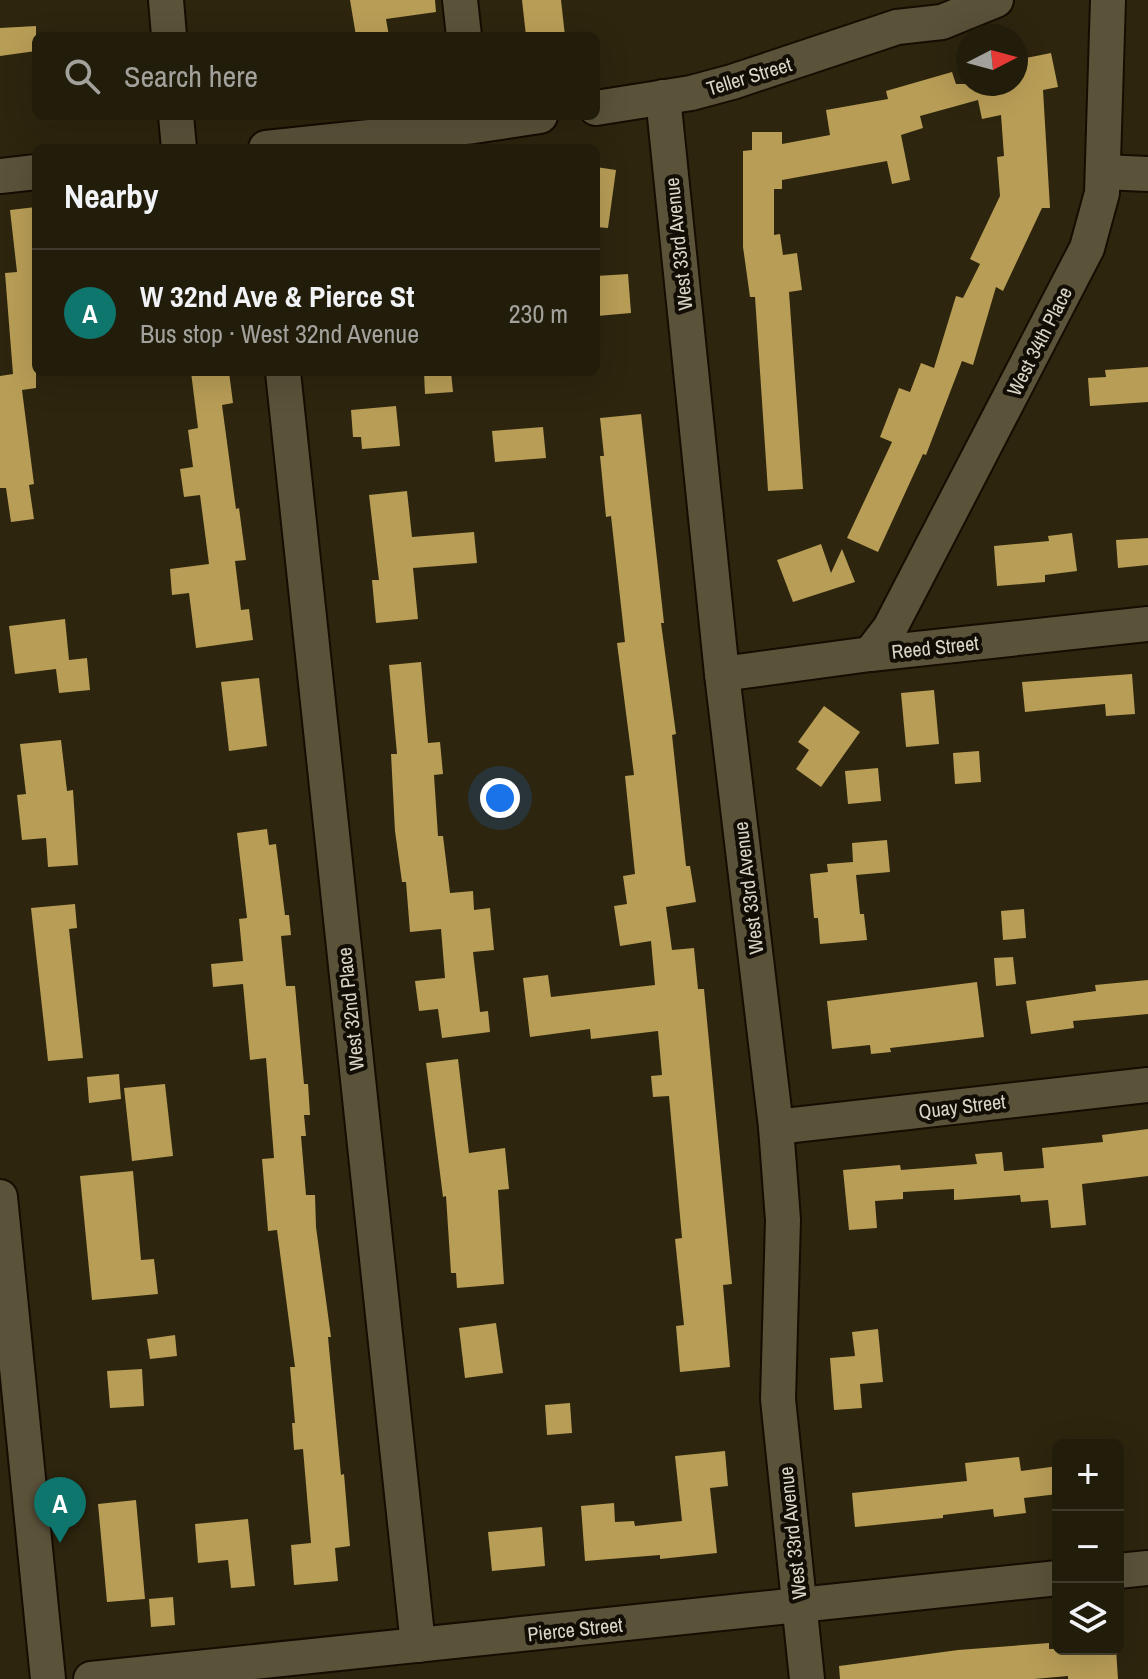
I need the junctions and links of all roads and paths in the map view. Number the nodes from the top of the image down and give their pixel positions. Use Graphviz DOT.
graph roads {
  1 [pos="166,0"];
  2 [pos="460,0"];
  3 [pos="933,0"];
  4 [pos="996,0"];
  5 [pos="1108,0"];
  6 [pos="896,13"];
  7 [pos="169,32"];
  8 [pos="464,32"];
  9 [pos="663,97"];
  10 [pos="600,107"];
  11 [pos="176,120"];
  12 [pos="474,121"];
  13 [pos="179,144"];
  14 [pos="297,144"];
  15 [pos="32,172"];
  16 [pos="1104,172"];
  17 [pos="1148,174"];
  18 [pos="0,176"];
  19 [pos="283,376"];
  20 [pos="1148,624"];
  21 [pos="870,654"];
  22 [pos="722,674"];
  23 [pos="1148,1085"];
  24 [pos="776,1127"];
  25 [pos="0,1197"];
  26 [pos="1148,1568"];
  27 [pos="1124,1570"];
  28 [pos="1052,1579"];
  29 [pos="799,1606"];
  30 [pos="418,1645"];
  31 [pos="48,1679"];
  32 [pos="91,1679"];
  33 [pos="807,1679"];
  1 -- 7 [label="street"];
  2 -- 8 [label="street"];
  3 -- 6 [label="street, Teller Street"];
  4 -- 6 [label="street, Teller Street"];
  5 -- 16 [label="street, West 34th Place"];
  6 -- 9 [label="street, Teller Street"];
  9 -- 10 [label="street, Teller Street"];
  9 -- 22 [label="street, West 33rd Avenue"];
  11 -- 13 [label="street"];
  12 -- 14 [label="street"];
  15 -- 18 [label="street"];
  16 -- 17 [label="street"];
  16 -- 21 [label="street, West 34th Place"];
  19 -- 30 [label="street, West 32nd Place"];
  20 -- 21 [label="street, Reed Street"];
  21 -- 22 [label="street, Reed Street"];
  22 -- 24 [label="street, West 33rd Avenue"];
  23 -- 24 [label="street, Quay Street"];
  24 -- 29 [label="street, West 33rd Avenue"];
  25 -- 31 [label="street"];
  26 -- 27 [label="street"];
  28 -- 29 [label="street, Pierce Street"];
  29 -- 30 [label="street, Pierce Street"];
  29 -- 33 [label="street, West 33rd Avenue"];
  30 -- 32 [label="street, Pierce Street"];
}
